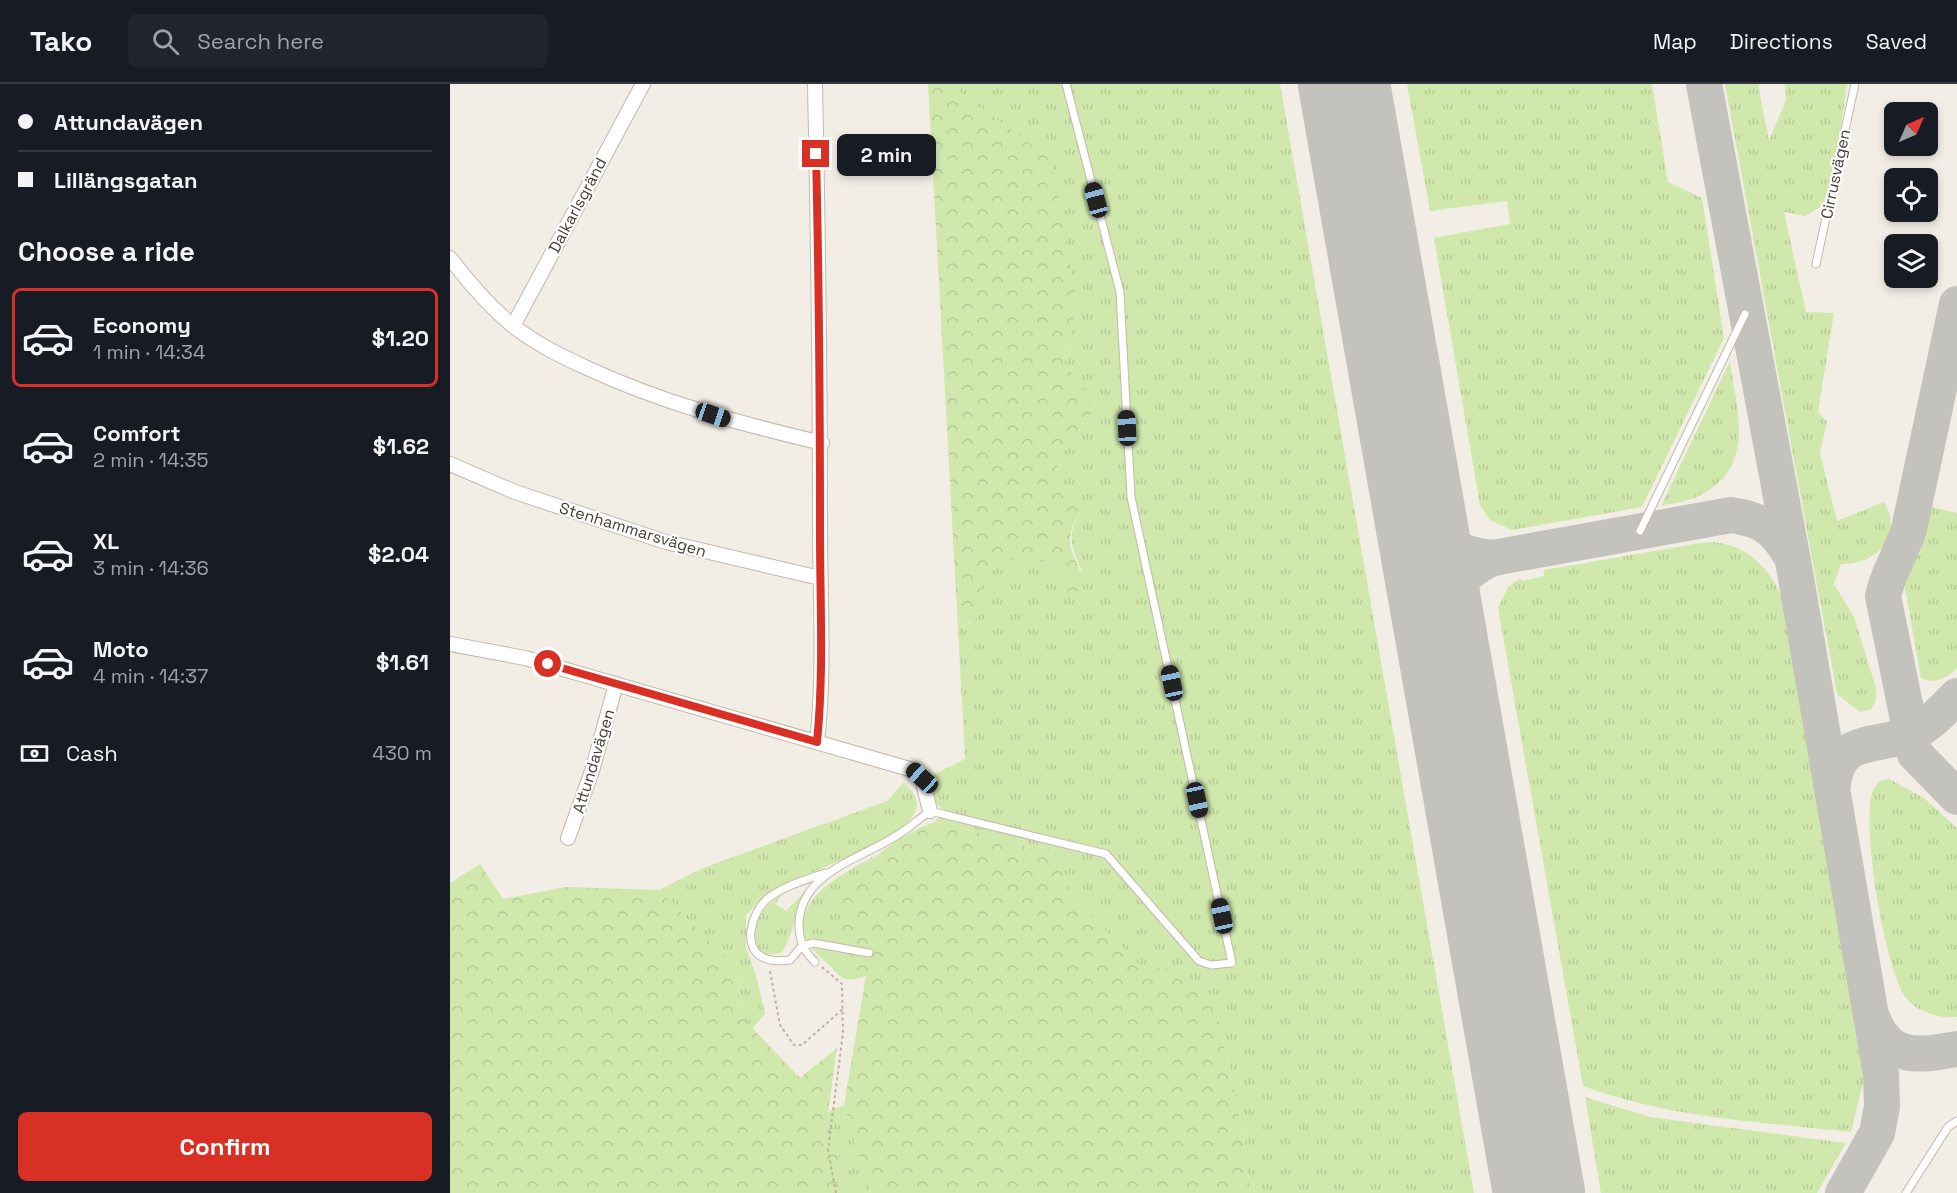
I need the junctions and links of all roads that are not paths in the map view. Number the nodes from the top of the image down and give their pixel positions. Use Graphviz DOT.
graph roads {
  1 [pos="643,84"];
  2 [pos="814,84"];
  3 [pos="1066,84"];
  4 [pos="1855,84"];
  5 [pos="450,258"];
  6 [pos="1816,264"];
  7 [pos="1745,314"];
  8 [pos="513,326"];
  9 [pos="822,442"];
  10 [pos="450,464"];
  11 [pos="1640,531"];
  12 [pos="820,578"];
  13 [pos="450,644"];
  14 [pos="616,684"];
  15 [pos="817,742"];
  16 [pos="930,811"];
  17 [pos="567,838"];
  18 [pos="833,870"];
  19 [pos="802,946"];
  20 [pos="870,953"];
  21 [pos="815,962"];
  22 [pos="1957,1121"];
  23 [pos="1906,1193"];
  1 -- 8 [label="street, Dalkarlsgränd"];
  2 -- 9 [label="street"];
  3 -- 16 [label="lane"];
  4 -- 6 [label="lane, Cirrusvägen"];
  5 -- 8 [label="street"];
  7 -- 11 [label="lane"];
  8 -- 9 [label="street"];
  9 -- 12 [label="street"];
  10 -- 12 [label="street, Stenhammarsvägen"];
  12 -- 15 [label="street"];
  13 -- 14 [label="street"];
  14 -- 15 [label="street"];
  14 -- 17 [label="street, Attundavägen"];
  15 -- 16 [label="street"];
  16 -- 18 [label="lane"];
  18 -- 19 [label="lane"];
  18 -- 19 [label="lane"];
  19 -- 20 [label="lane"];
  19 -- 21 [label="lane"];
  22 -- 23 [label="lane"];
}
